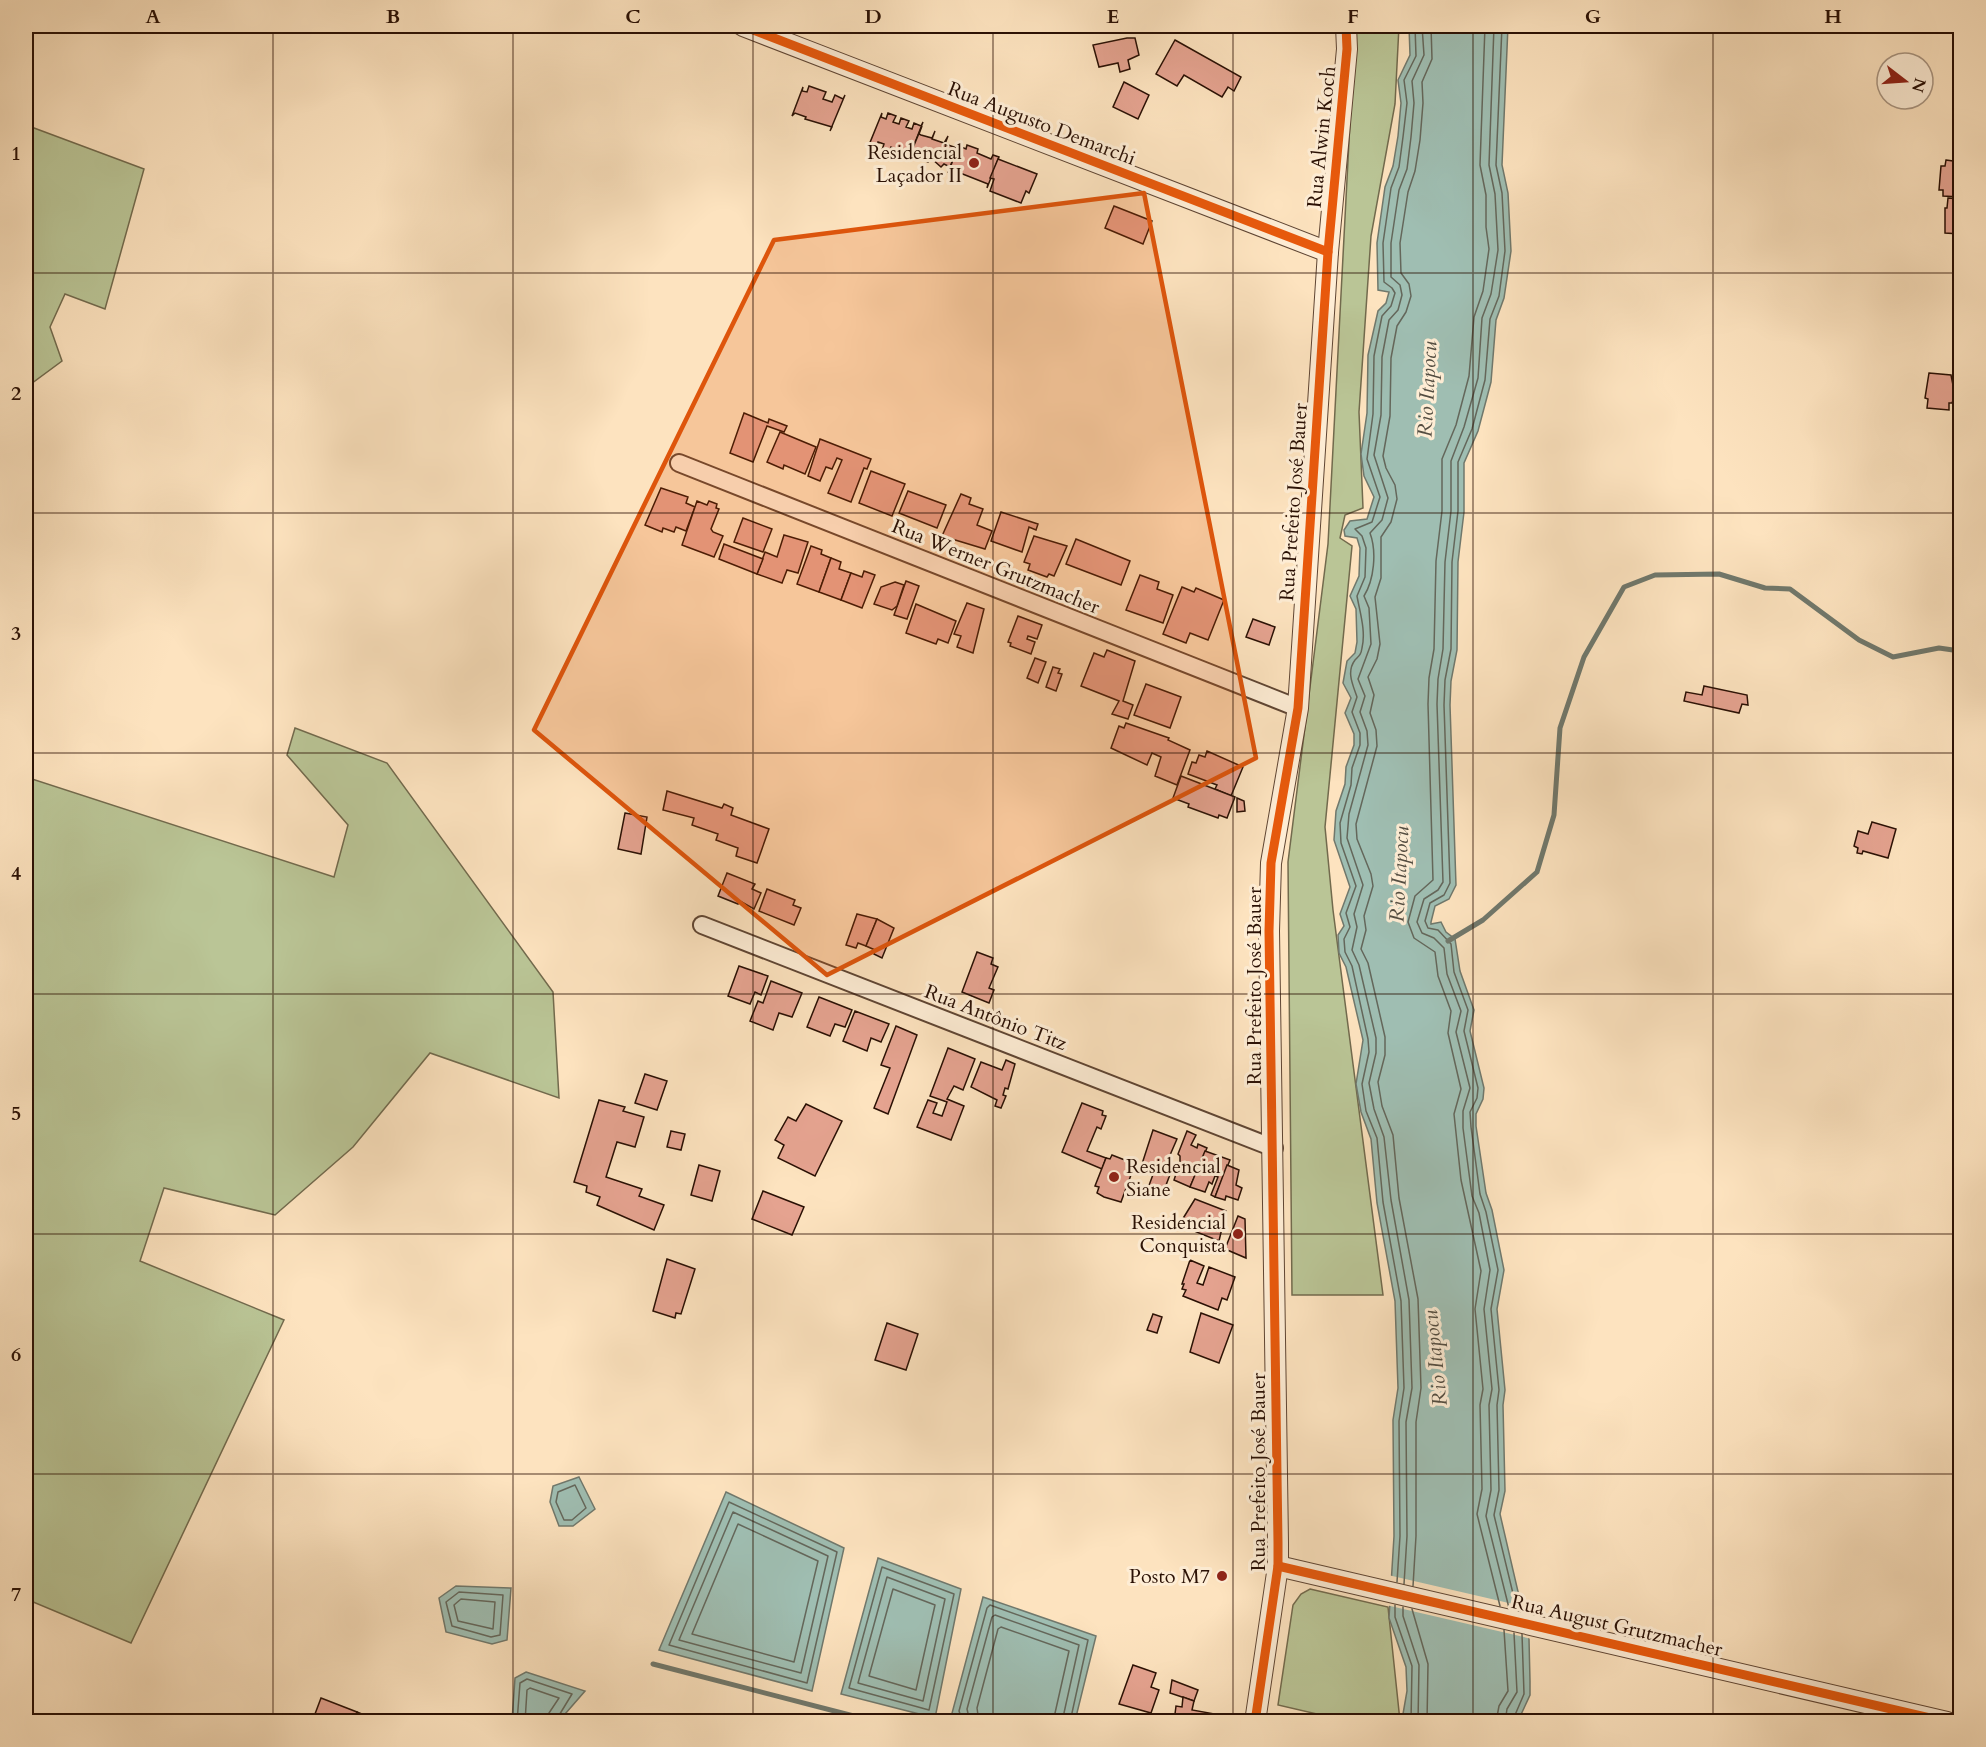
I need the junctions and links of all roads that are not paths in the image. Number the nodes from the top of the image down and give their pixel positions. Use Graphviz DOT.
graph roads {
  1 [pos="743,26"];
  2 [pos="1346,26"];
  3 [pos="1328,252"];
  4 [pos="679,463"];
  5 [pos="1298,708"];
  6 [pos="702,925"];
  7 [pos="1274,1149"];
  8 [pos="1278,1566"];
  9 [pos="1255,1722"];
  10 [pos="1947,1722"];
  1 -- 3 [label="street, Rua Augusto Demarchi"];
  2 -- 3 [label="street, Rua Alwin Koch"];
  3 -- 5 [label="street, Rua Prefeito José Bauer"];
  4 -- 5 [label="street, Rua Werner Grutzmacher"];
  5 -- 7 [label="street, Rua Prefeito José Bauer"];
  6 -- 7 [label="street, Rua Antônio Titz"];
  7 -- 8 [label="street, Rua Prefeito José Bauer"];
  8 -- 9 [label="street, Rua Prefeito José Bauer"];
  8 -- 10 [label="street, Rua August Grutzmacher"];
}
